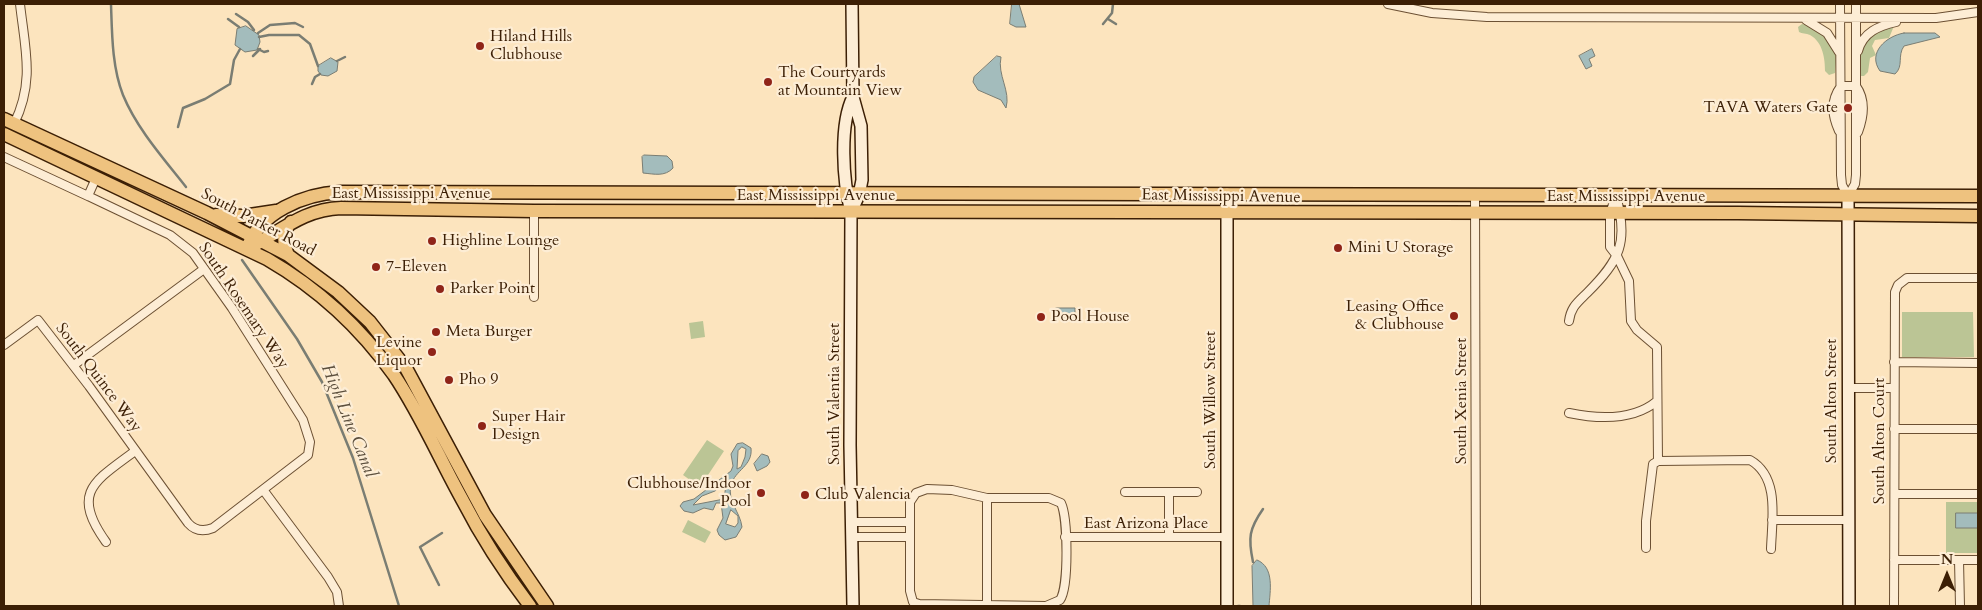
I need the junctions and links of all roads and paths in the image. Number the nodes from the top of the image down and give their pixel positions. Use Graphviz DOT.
graph roads {
  1 [pos="20,4"];
  2 [pos="852,4"];
  3 [pos="1388,4"];
  4 [pos="1840,4"];
  5 [pos="1856,4"];
  6 [pos="1978,12"];
  7 [pos="1802,18"];
  8 [pos="1840,18"];
  9 [pos="1856,18"];
  10 [pos="1909,18"];
  11 [pos="1856,57"];
  12 [pos="1840,58"];
  13 [pos="1841,86"];
  14 [pos="1856,86"];
  15 [pos="853,97"];
  16 [pos="9,121"];
  17 [pos="4,134"];
  18 [pos="4,157"];
  19 [pos="96,178"];
  20 [pos="1227,194"];
  21 [pos="853,195"];
  22 [pos="1476,195"];
  23 [pos="88,196"];
  24 [pos="1616,196"];
  25 [pos="1848,196"];
  26 [pos="1978,196"];
  27 [pos="283,210"];
  28 [pos="534,211"];
  29 [pos="851,212"];
  30 [pos="1227,212"];
  31 [pos="207,213"];
  32 [pos="1476,213"];
  33 [pos="1616,214"];
  34 [pos="1848,214"];
  35 [pos="1978,216"];
  36 [pos="291,222"];
  37 [pos="257,239"];
  38 [pos="248,249"];
  39 [pos="288,255"];
  40 [pos="1617,256"];
  41 [pos="204,269"];
  42 [pos="1978,278"];
  43 [pos="534,297"];
  44 [pos="1569,322"];
  45 [pos="4,345"];
  46 [pos="1894,362"];
  47 [pos="1978,363"];
  48 [pos="74,366"];
  49 [pos="1848,388"];
  50 [pos="1894,388"];
  51 [pos="1657,401"];
  52 [pos="1569,413"];
  53 [pos="1894,429"];
  54 [pos="1978,429"];
  55 [pos="135,451"];
  56 [pos="1658,460"];
  57 [pos="264,491"];
  58 [pos="1125,492"];
  59 [pos="1169,492"];
  60 [pos="1197,492"];
  61 [pos="1894,494"];
  62 [pos="1978,494"];
  63 [pos="987,498"];
  64 [pos="1772,520"];
  65 [pos="1849,520"];
  66 [pos="853,522"];
  67 [pos="910,522"];
  68 [pos="853,537"];
  69 [pos="1065,537"];
  70 [pos="1168,537"];
  71 [pos="910,538"];
  72 [pos="1227,538"];
  73 [pos="106,542"];
  74 [pos="1646,548"];
  75 [pos="1771,549"];
  76 [pos="1894,560"];
  77 [pos="1959,560"];
  78 [pos="1978,560"];
  79 [pos="987,604"];
  80 [pos="339,606"];
  81 [pos="530,606"];
  82 [pos="547,606"];
  83 [pos="853,606"];
  84 [pos="1227,606"];
  85 [pos="1476,606"];
  86 [pos="1849,606"];
  87 [pos="1894,606"];
  88 [pos="1960,606"];
  1 -- 16 [label="street"];
  2 -- 15 [label="street, South Valentia Street"];
  3 -- 7 [label="street"];
  4 -- 8 [label="street, South Alton Street"];
  5 -- 9 [label="street, South Alton Street"];
  6 -- 10 [label="street"];
  7 -- 8 [label="street"];
  7 -- 12 [label="street"];
  8 -- 9 [label="street"];
  8 -- 12 [label="street, South Alton Street"];
  9 -- 10 [label="street"];
  9 -- 11 [label="street, South Alton Street"];
  10 -- 11 [label="street"];
  11 -- 14 [label="street, South Alton Street"];
  12 -- 13 [label="street, South Alton Street"];
  13 -- 14 [label="street"];
  13 -- 25 [label="street, South Alton Street"];
  14 -- 25 [label="street, South Alton Street"];
  15 -- 21 [label="street, South Valentia Street"];
  15 -- 21 [label="street, South Valentia Street"];
  16 -- 31 [label="main road, South Parker Road"];
  17 -- 19 [label="main road, South Parker Road"];
  18 -- 23 [label="street, South Rosemary Way"];
  19 -- 23 [label="street"];
  19 -- 38 [label="main road, South Parker Road"];
  20 -- 21 [label="main road, East Mississippi Avenue"];
  20 -- 22 [label="main road, East Mississippi Avenue"];
  20 -- 30 [label="street, South Willow Street"];
  21 -- 27 [label="main road, East Mississippi Avenue"];
  21 -- 29 [label="street, South Valentia Street"];
  22 -- 24 [label="main road, East Mississippi Avenue"];
  22 -- 32 [label="street, South Xenia Street"];
  23 -- 41 [label="street, South Rosemary Way"];
  24 -- 25 [label="main road, East Mississippi Avenue"];
  24 -- 33 [label="street"];
  25 -- 26 [label="main road, East Mississippi Avenue"];
  25 -- 34 [label="street, South Alton Street"];
  27 -- 31 [label="main road"];
  27 -- 37 [label="main road, East Mississippi Avenue"];
  28 -- 29 [label="main road, East Mississippi Avenue"];
  28 -- 36 [label="main road, East Mississippi Avenue"];
  28 -- 43 [label="street"];
  29 -- 30 [label="main road, East Mississippi Avenue"];
  29 -- 66 [label="street, South Valentia Street"];
  30 -- 32 [label="main road, East Mississippi Avenue"];
  30 -- 72 [label="street, South Willow Street"];
  31 -- 37 [label="main road, South Parker Road"];
  32 -- 33 [label="main road, East Mississippi Avenue"];
  32 -- 85 [label="street, South Xenia Street"];
  33 -- 34 [label="main road, East Mississippi Avenue"];
  33 -- 40 [label="street"];
  34 -- 35 [label="main road, East Mississippi Avenue"];
  34 -- 49 [label="street, South Alton Street"];
  36 -- 37 [label="main road, East Mississippi Avenue"];
  36 -- 39 [label="main road"];
  37 -- 38 [label="main road, East Mississippi Avenue"];
  37 -- 39 [label="main road, South Parker Road"];
  38 -- 81 [label="main road, South Parker Road"];
  39 -- 82 [label="main road, South Parker Road"];
  40 -- 44 [label="street"];
  40 -- 51 [label="street"];
  41 -- 48 [label="street"];
  41 -- 57 [label="street, South Rosemary Way"];
  42 -- 46 [label="street, South Alton Court"];
  45 -- 48 [label="street, South Quince Way"];
  46 -- 47 [label="street"];
  46 -- 50 [label="street, South Alton Court"];
  48 -- 55 [label="street, South Quince Way"];
  49 -- 50 [label="street"];
  49 -- 65 [label="street, South Alton Street"];
  50 -- 53 [label="street, South Alton Court"];
  51 -- 52 [label="street"];
  51 -- 56 [label="street"];
  53 -- 54 [label="street"];
  53 -- 61 [label="street, South Alton Court"];
  55 -- 57 [label="street, South Quince Way"];
  55 -- 73 [label="street, South Quince Way"];
  56 -- 64 [label="street"];
  56 -- 74 [label="street"];
  57 -- 80 [label="street"];
  58 -- 59 [label="street"];
  59 -- 60 [label="street"];
  59 -- 70 [label="street"];
  61 -- 62 [label="street"];
  61 -- 76 [label="street, South Alton Court"];
  63 -- 67 [label="street"];
  63 -- 69 [label="street"];
  63 -- 79 [label="street"];
  64 -- 65 [label="street"];
  64 -- 75 [label="street"];
  65 -- 86 [label="street, South Alton Street"];
  66 -- 67 [label="street"];
  66 -- 68 [label="street, South Valentia Street"];
  67 -- 71 [label="street"];
  68 -- 71 [label="street"];
  68 -- 83 [label="street, South Valentia Street"];
  69 -- 70 [label="street, East Arizona Place"];
  69 -- 79 [label="street"];
  70 -- 72 [label="street, East Arizona Place"];
  71 -- 79 [label="street"];
  72 -- 84 [label="street, South Willow Street"];
  76 -- 77 [label="street"];
  76 -- 87 [label="street, South Alton Court"];
  77 -- 78 [label="street"];
  77 -- 88 [label="street"];
}
